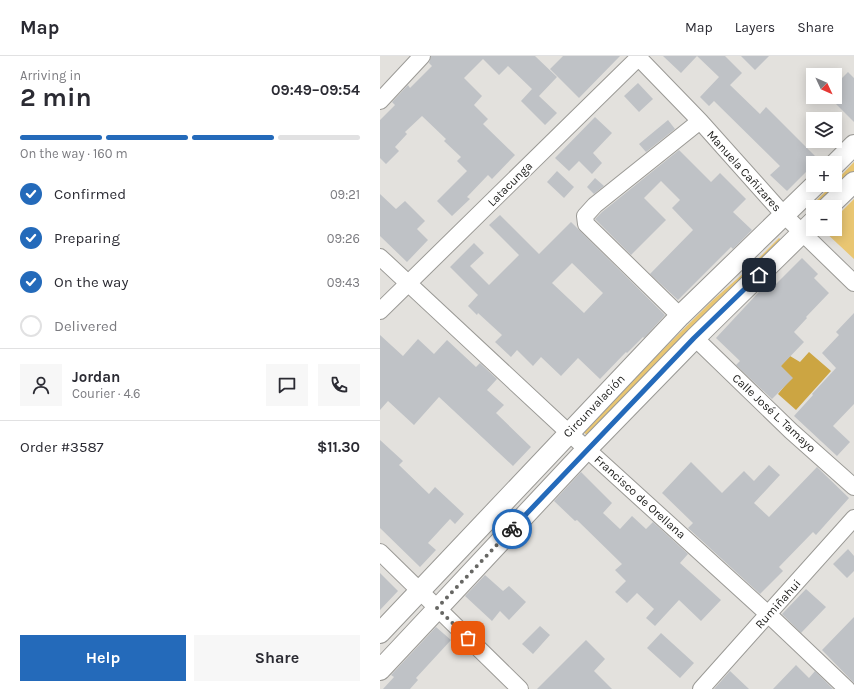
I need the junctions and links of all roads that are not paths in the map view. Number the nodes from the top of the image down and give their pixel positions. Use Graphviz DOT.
graph roads {
  1 [pos="422,56"];
  2 [pos="638,56"];
  3 [pos="380,101"];
  4 [pos="700,121"];
  5 [pos="854,145"];
  6 [pos="842,157"];
  7 [pos="854,182"];
  8 [pos="807,192"];
  9 [pos="835,200"];
  10 [pos="784,216"];
  11 [pos="806,227"];
  12 [pos="806,230"];
  13 [pos="815,236"];
  14 [pos="380,257"];
  15 [pos="854,283"];
  16 [pos="409,284"];
  17 [pos="380,311"];
  18 [pos="680,316"];
  19 [pos="694,338"];
  20 [pos="569,433"];
  21 [pos="587,449"];
  22 [pos="854,487"];
  23 [pos="854,518"];
  24 [pos="380,552"];
  25 [pos="419,590"];
  26 [pos="437,608"];
  27 [pos="768,614"];
  28 [pos="380,633"];
  29 [pos="380,670"];
  30 [pos="520,689"];
  31 [pos="701,689"];
  32 [pos="847,689"];
  1 -- 3 [label="street"];
  2 -- 4 [label="street, Manuela Cañizares"];
  2 -- 16 [label="street, Latacunga"];
  4 -- 10 [label="street, Manuela Cañizares"];
  4 -- 18 [label="street"];
  5 -- 6 [label="main road"];
  7 -- 9 [label="main road"];
  8 -- 10 [label="main road, Circunvalación"];
  10 -- 11 [label="street, Manuela Cañizares"];
  10 -- 18 [label="main road, Circunvalación"];
  12 -- 19 [label="main road, Circunvalación"];
  13 -- 15 [label="street, Manuela Cañizares"];
  14 -- 16 [label="street, Francisco de Orellana"];
  16 -- 17 [label="street, Latacunga"];
  16 -- 20 [label="street, Francisco de Orellana"];
  18 -- 20 [label="main road, Circunvalación"];
  19 -- 21 [label="main road, Circunvalación"];
  19 -- 22 [label="street, Calle José L. Tamayo"];
  20 -- 21 [label="street, Francisco de Orellana"];
  20 -- 25 [label="main road, Circunvalación"];
  21 -- 26 [label="main road, Circunvalación"];
  21 -- 27 [label="street, Francisco de Orellana"];
  23 -- 27 [label="street, Rumiñahui"];
  24 -- 25 [label="street"];
  25 -- 26 [label="street"];
  25 -- 28 [label="main road, Circunvalación"];
  26 -- 29 [label="main road, Circunvalación"];
  26 -- 30 [label="street"];
  27 -- 31 [label="street, Rumiñahui"];
  27 -- 32 [label="street, Francisco de Orellana"];
}
